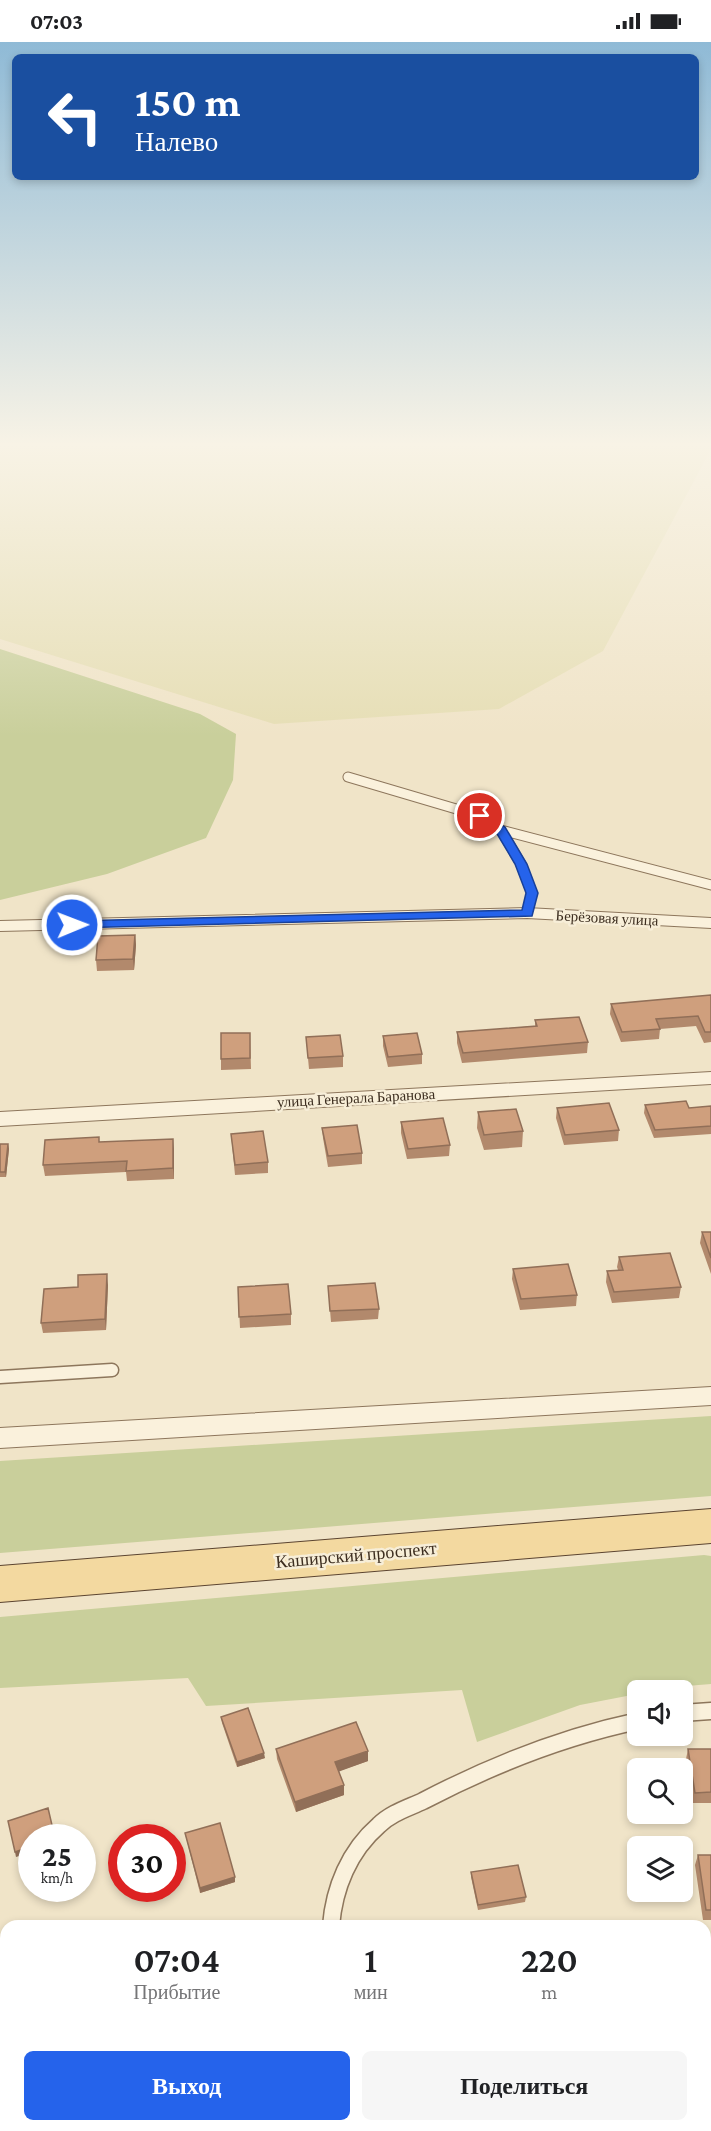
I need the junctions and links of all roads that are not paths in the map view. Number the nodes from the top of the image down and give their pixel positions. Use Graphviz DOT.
graph roads {
  1 [pos="348,777"];
  2 [pos="501,830"];
  3 [pos="711,885"];
  4 [pos="527,913"];
  5 [pos="711,923"];
  6 [pos="0,926"];
  7 [pos="711,1078"];
  8 [pos="0,1119"];
  9 [pos="112,1370"];
  10 [pos="0,1377"];
  11 [pos="711,1396"];
  12 [pos="0,1438"];
  13 [pos="711,1526"];
  14 [pos="0,1584"];
  15 [pos="711,1711"];
  16 [pos="693,1712"];
  17 [pos="627,1723"];
  18 [pos="331,1920"];
  1 -- 2 [label="lane"];
  2 -- 3 [label="lane"];
  2 -- 4 [label="lane"];
  4 -- 5 [label="street, Берёзовая улица"];
  4 -- 6 [label="street, Берёзовая улица"];
  7 -- 8 [label="street, улица Генерала Баранова"];
  9 -- 10 [label="lane"];
  11 -- 12 [label="street"];
  13 -- 14 [label="main road, Каширский проспект"];
  15 -- 16 [label="lane"];
  17 -- 18 [label="lane"];
}
